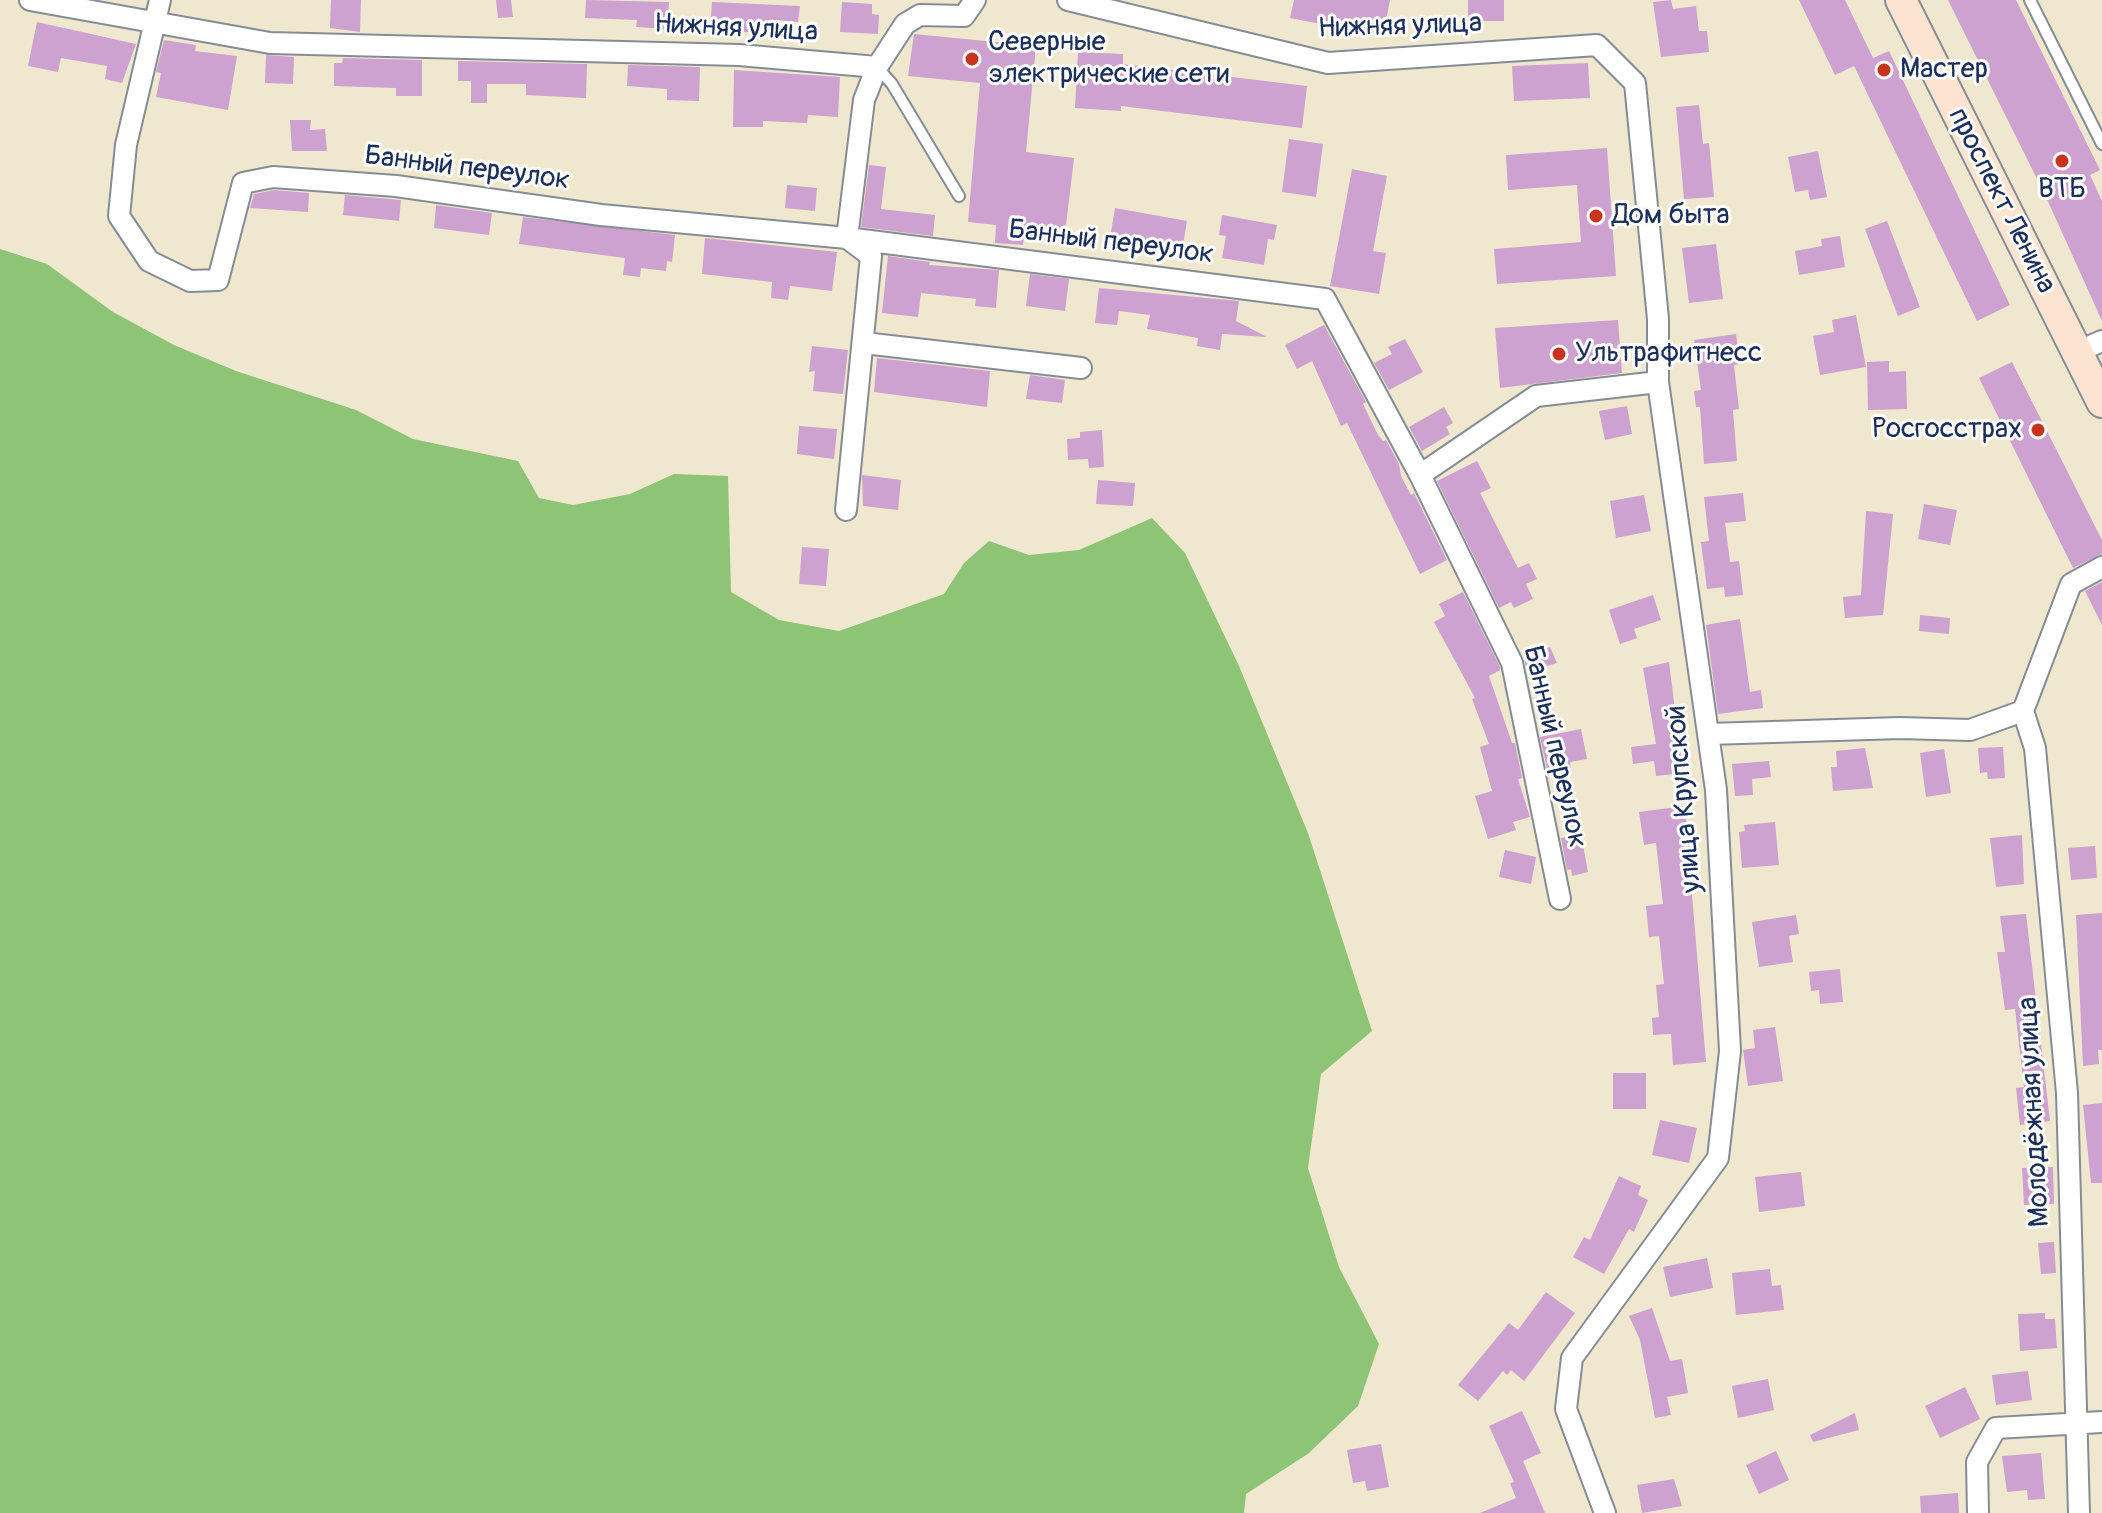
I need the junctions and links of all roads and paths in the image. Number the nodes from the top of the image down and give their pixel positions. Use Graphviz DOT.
graph roads {
  1 [pos="30,0"];
  2 [pos="160,0"];
  3 [pos="975,0"];
  4 [pos="1068,0"];
  5 [pos="1901,0"];
  6 [pos="2030,0"];
  7 [pos="153,23"];
  8 [pos="1597,45"];
  9 [pos="877,67"];
  10 [pos="2102,144"];
  11 [pos="959,196"];
  12 [pos="847,238"];
  13 [pos="864,343"];
  14 [pos="2090,347"];
  15 [pos="1081,368"];
  16 [pos="1658,382"];
  17 [pos="2102,402"];
  18 [pos="1420,475"];
  19 [pos="846,510"];
  20 [pos="2102,567"];
  21 [pos="2023,711"];
  22 [pos="1709,734"];
  23 [pos="1560,899"];
  24 [pos="2102,1422"];
  25 [pos="2075,1424"];
  26 [pos="1605,1513"];
  27 [pos="1978,1513"];
  28 [pos="2079,1513"];
  1 -- 7 [label="street, Нижняя улица"];
  2 -- 7 [label="street"];
  3 -- 9 [label="street"];
  4 -- 8 [label="street, Нижняя улица"];
  5 -- 14 [label="main road, проспект Ленина"];
  6 -- 10 [label="lane"];
  7 -- 9 [label="street, Нижняя улица"];
  7 -- 12 [label="street, Банный переулок"];
  8 -- 16 [label="street, улица Крупской"];
  9 -- 11 [label="lane"];
  9 -- 12 [label="street"];
  12 -- 13 [label="street"];
  12 -- 18 [label="street, Банный переулок"];
  13 -- 15 [label="street"];
  13 -- 19 [label="street"];
  14 -- 17 [label="main road, проспект Ленина"];
  16 -- 18 [label="street"];
  16 -- 22 [label="street, улица Крупской"];
  18 -- 23 [label="street, Банный переулок"];
  20 -- 21 [label="street"];
  21 -- 22 [label="street"];
  21 -- 25 [label="street, Молодёжная улица"];
  22 -- 26 [label="street, улица Крупской"];
  24 -- 25 [label="street"];
  25 -- 27 [label="street"];
  25 -- 28 [label="street, Молодёжная улица"];
}
